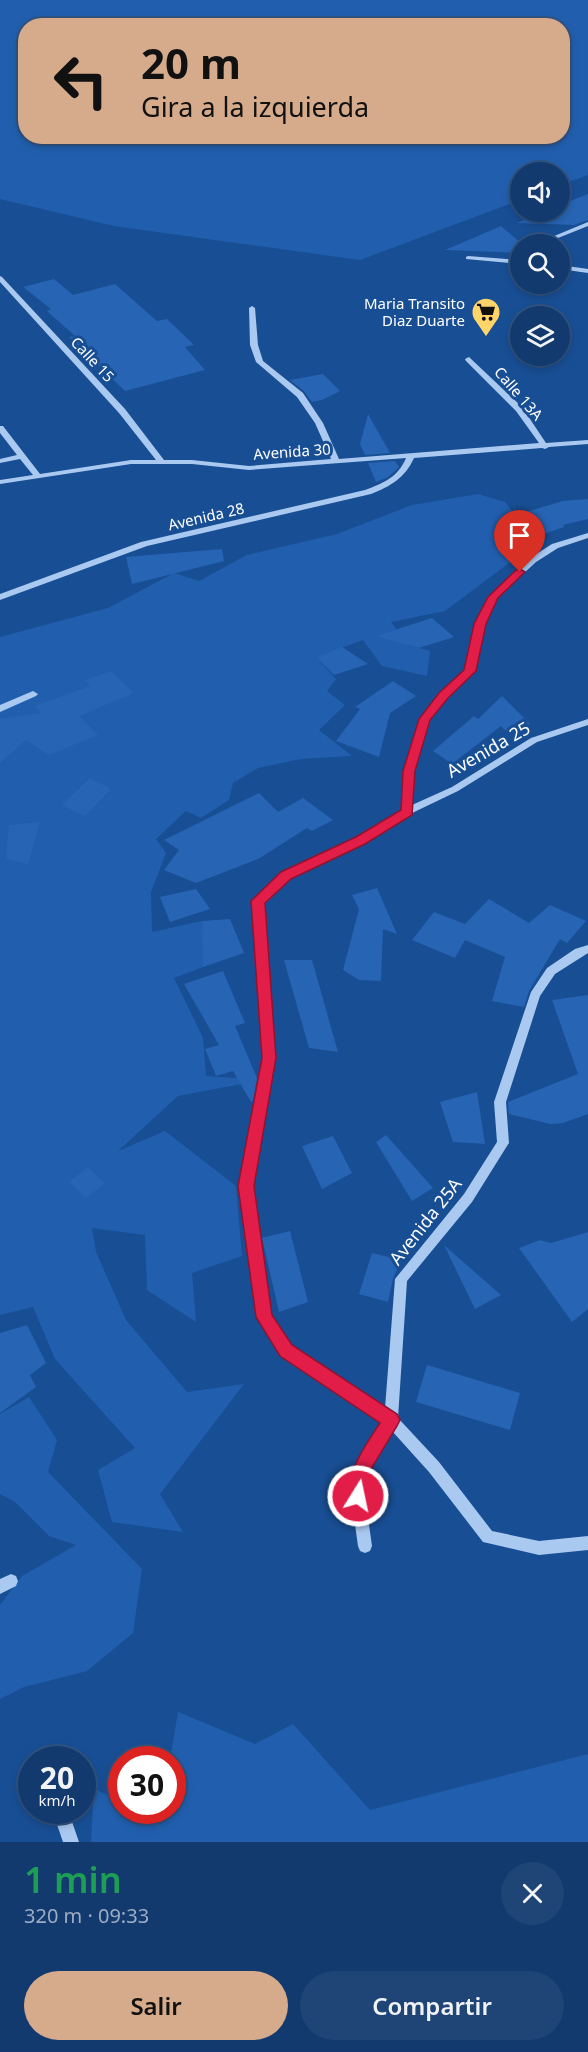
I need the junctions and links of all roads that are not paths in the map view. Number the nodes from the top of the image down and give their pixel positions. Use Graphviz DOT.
graph roads {
  1 [pos="588,224"];
  2 [pos="563,234"];
  3 [pos="468,258"];
  4 [pos="508,261"];
  5 [pos="570,268"];
  6 [pos="588,271"];
  7 [pos="0,278"];
  8 [pos="252,308"];
  9 [pos="469,359"];
  10 [pos="0,428"];
  11 [pos="588,442"];
  12 [pos="545,447"];
  13 [pos="22,456"];
  14 [pos="410,457"];
  15 [pos="0,461"];
  16 [pos="161,462"];
  17 [pos="336,462"];
  18 [pos="38,476"];
  19 [pos="0,482"];
  20 [pos="588,535"];
  21 [pos="0,597"];
  22 [pos="33,694"];
  23 [pos="0,709"];
  24 [pos="588,722"];
  25 [pos="407,812"];
  26 [pos="588,949"];
  27 [pos="391,1420"];
  28 [pos="588,1543"];
  29 [pos="365,1546"];
  30 [pos="65,1824"];
  31 [pos="71,1842"];
  1 -- 2 [label="street"];
  3 -- 4 [label="street"];
  5 -- 6 [label="street"];
  7 -- 16 [label="street, Calle 15"];
  8 -- 17 [label="street"];
  9 -- 12 [label="street, Calle 13A"];
  10 -- 13 [label="street"];
  11 -- 12 [label="street, Avenida 30"];
  12 -- 14 [label="street, Avenida 30"];
  13 -- 15 [label="street"];
  13 -- 18 [label="street"];
  14 -- 17 [label="street, Avenida 30"];
  14 -- 21 [label="street, Avenida 28"];
  16 -- 17 [label="street, Avenida 30"];
  16 -- 18 [label="street, Avenida 30"];
  18 -- 19 [label="street, Avenida 30"];
  20 -- 25 [label="street"];
  22 -- 23 [label="street"];
  24 -- 25 [label="street, Avenida 25"];
  25 -- 27 [label="street, Avenida 25"];
  26 -- 27 [label="street, Avenida 25A"];
  27 -- 28 [label="street"];
  27 -- 29 [label="street, Avenida 25A"];
  30 -- 31 [label="street"];
}
